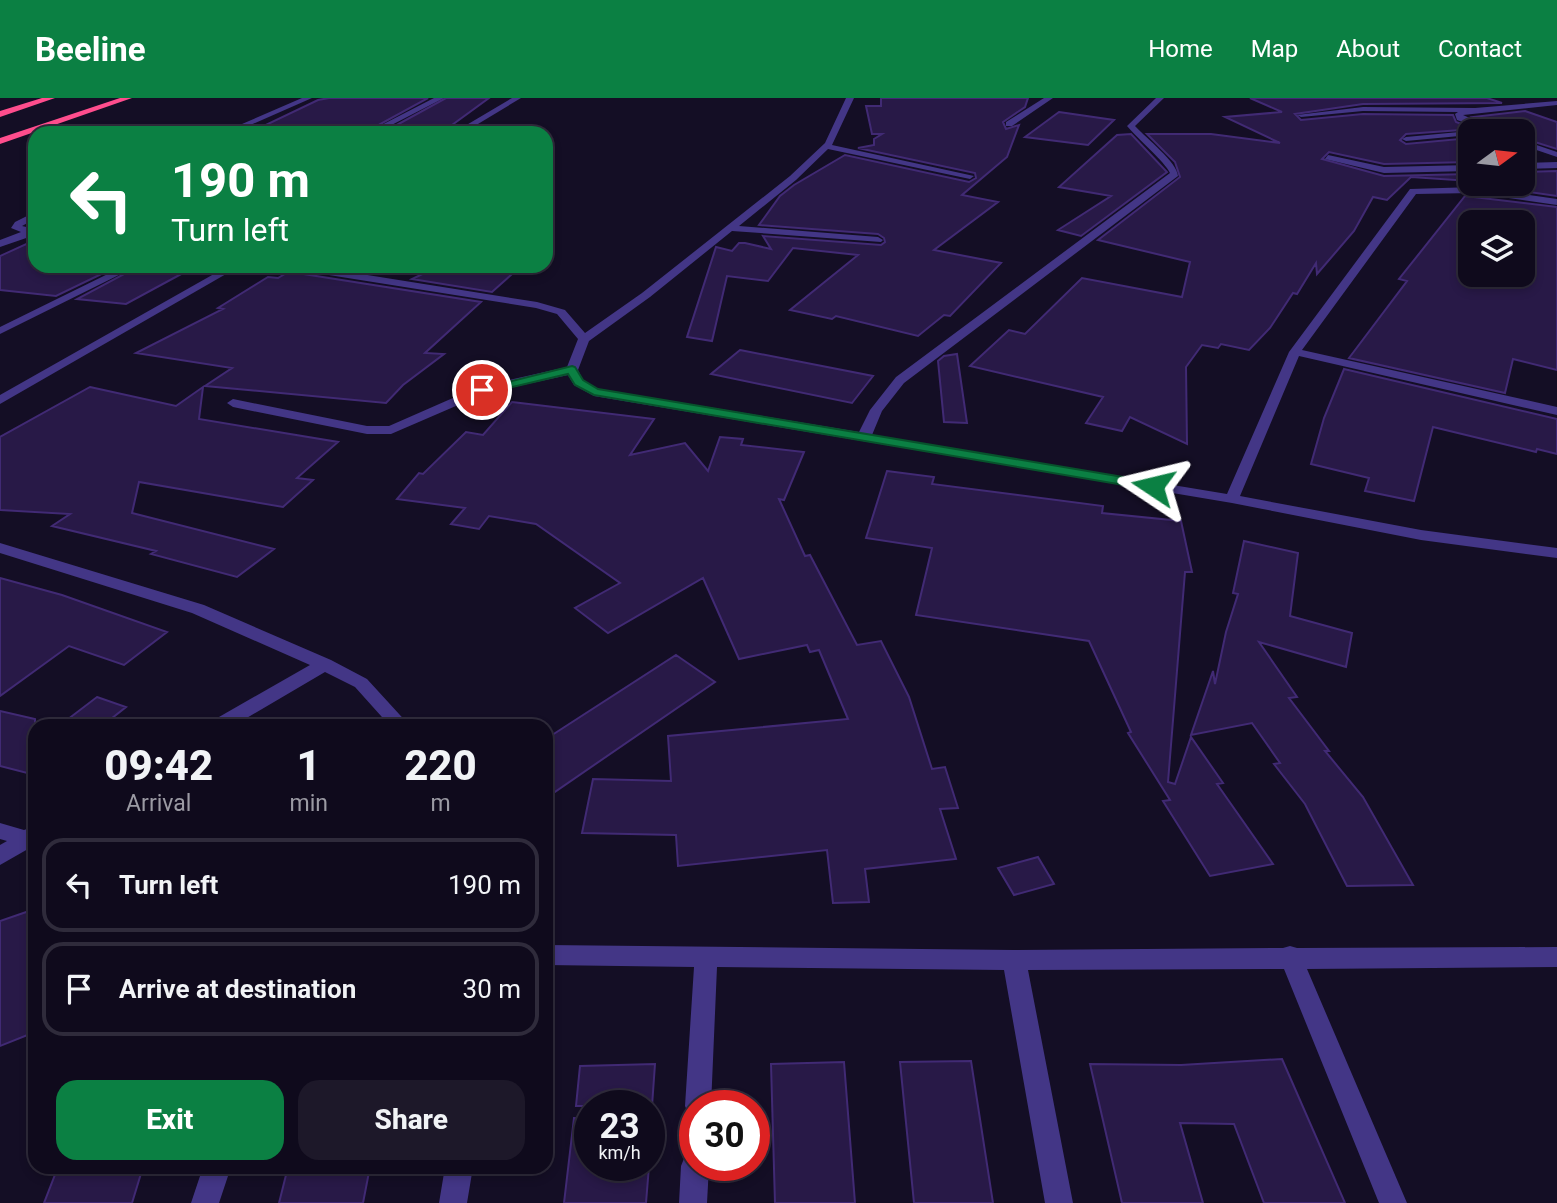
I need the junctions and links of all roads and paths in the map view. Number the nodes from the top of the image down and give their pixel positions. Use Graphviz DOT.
graph roads {
  1 [pos="51,98"];
  2 [pos="128,98"];
  3 [pos="308,98"];
  4 [pos="440,98"];
  5 [pos="517,98"];
  6 [pos="850,98"];
  7 [pos="1049,98"];
  8 [pos="1160,98"];
  9 [pos="1502,98"];
  10 [pos="1440,102"];
  11 [pos="1557,103"];
  12 [pos="1525,106"];
  13 [pos="1475,110"];
  14 [pos="0,114"];
  15 [pos="1301,115"];
  16 [pos="1465,119"];
  17 [pos="1009,124"];
  18 [pos="45,126"];
  19 [pos="242,126"];
  20 [pos="384,126"];
  21 [pos="469,126"];
  22 [pos="28,132"];
  23 [pos="1458,134"];
  24 [pos="1406,139"];
  25 [pos="0,141"];
  26 [pos="825,146"];
  27 [pos="1535,147"];
  28 [pos="1557,155"];
  29 [pos="1328,157"];
  30 [pos="1557,165"];
  31 [pos="1535,166"];
  32 [pos="1458,169"];
  33 [pos="970,176"];
  34 [pos="1557,202"];
  35 [pos="28,219"];
  36 [pos="731,228"];
  37 [pos="28,231"];
  38 [pos="28,234"];
  39 [pos="878,240"];
  40 [pos="0,244"];
  41 [pos="118,273"];
  42 [pos="223,273"];
  43 [pos="335,273"];
  44 [pos="0,331"];
  45 [pos="584,339"];
  46 [pos="1295,352"];
  47 [pos="572,370"];
  48 [pos="0,400"];
  49 [pos="233,402"];
  50 [pos="1557,411"];
  51 [pos="864,437"];
  52 [pos="1232,499"];
  53 [pos="0,548"];
  54 [pos="1557,553"];
  55 [pos="325,664"];
  56 [pos="231,719"];
  57 [pos="394,719"];
  58 [pos="0,831"];
  59 [pos="28,836"];
  60 [pos="28,839"];
  61 [pos="0,856"];
  62 [pos="553,955"];
  63 [pos="706,956"];
  64 [pos="1290,956"];
  65 [pos="1557,957"];
  66 [pos="1014,960"];
  67 [pos="699,1090"];
  68 [pos="215,1174"];
  69 [pos="458,1174"];
  70 [pos="694,1181"];
  71 [pos="205,1203"];
  72 [pos="453,1203"];
  73 [pos="693,1203"];
  74 [pos="1059,1203"];
  75 [pos="1393,1203"];
  1 -- 14 [label="highway"];
  2 -- 18 [label="highway"];
  3 -- 19 [label="street"];
  4 -- 20 [label="street"];
  5 -- 21 [label="street"];
  6 -- 26 [label="street"];
  7 -- 17 [label="street"];
  8 -- 51 [label="street"];
  9 -- 12 [label="street"];
  10 -- 13 [label="street"];
  11 -- 12 [label="street"];
  12 -- 13 [label="street"];
  13 -- 15 [label="street"];
  13 -- 16 [label="street"];
  22 -- 25 [label="highway"];
  23 -- 24 [label="street"];
  26 -- 33 [label="street"];
  26 -- 36 [label="street"];
  27 -- 28 [label="street"];
  29 -- 32 [label="street"];
  30 -- 31 [label="street"];
  34 -- 46 [label="street"];
  35 -- 37 [label="street"];
  36 -- 39 [label="street"];
  36 -- 45 [label="street"];
  38 -- 40 [label="street"];
  41 -- 44 [label="street"];
  42 -- 48 [label="street"];
  43 -- 45 [label="street"];
  45 -- 47 [label="street"];
  46 -- 50 [label="street"];
  46 -- 52 [label="street"];
  47 -- 49 [label="street"];
  47 -- 51 [label="street"];
  51 -- 52 [label="street"];
  52 -- 54 [label="street"];
  53 -- 55 [label="street"];
  55 -- 56 [label="street"];
  55 -- 57 [label="street"];
  58 -- 59 [label="street"];
  60 -- 61 [label="street"];
  62 -- 63 [label="street"];
  63 -- 66 [label="street"];
  63 -- 67 [label="street"];
  64 -- 65 [label="street"];
  64 -- 66 [label="street"];
  64 -- 75 [label="street"];
  66 -- 74 [label="street"];
  68 -- 71 [label="street"];
  69 -- 72 [label="street"];
  70 -- 73 [label="street"];
}
